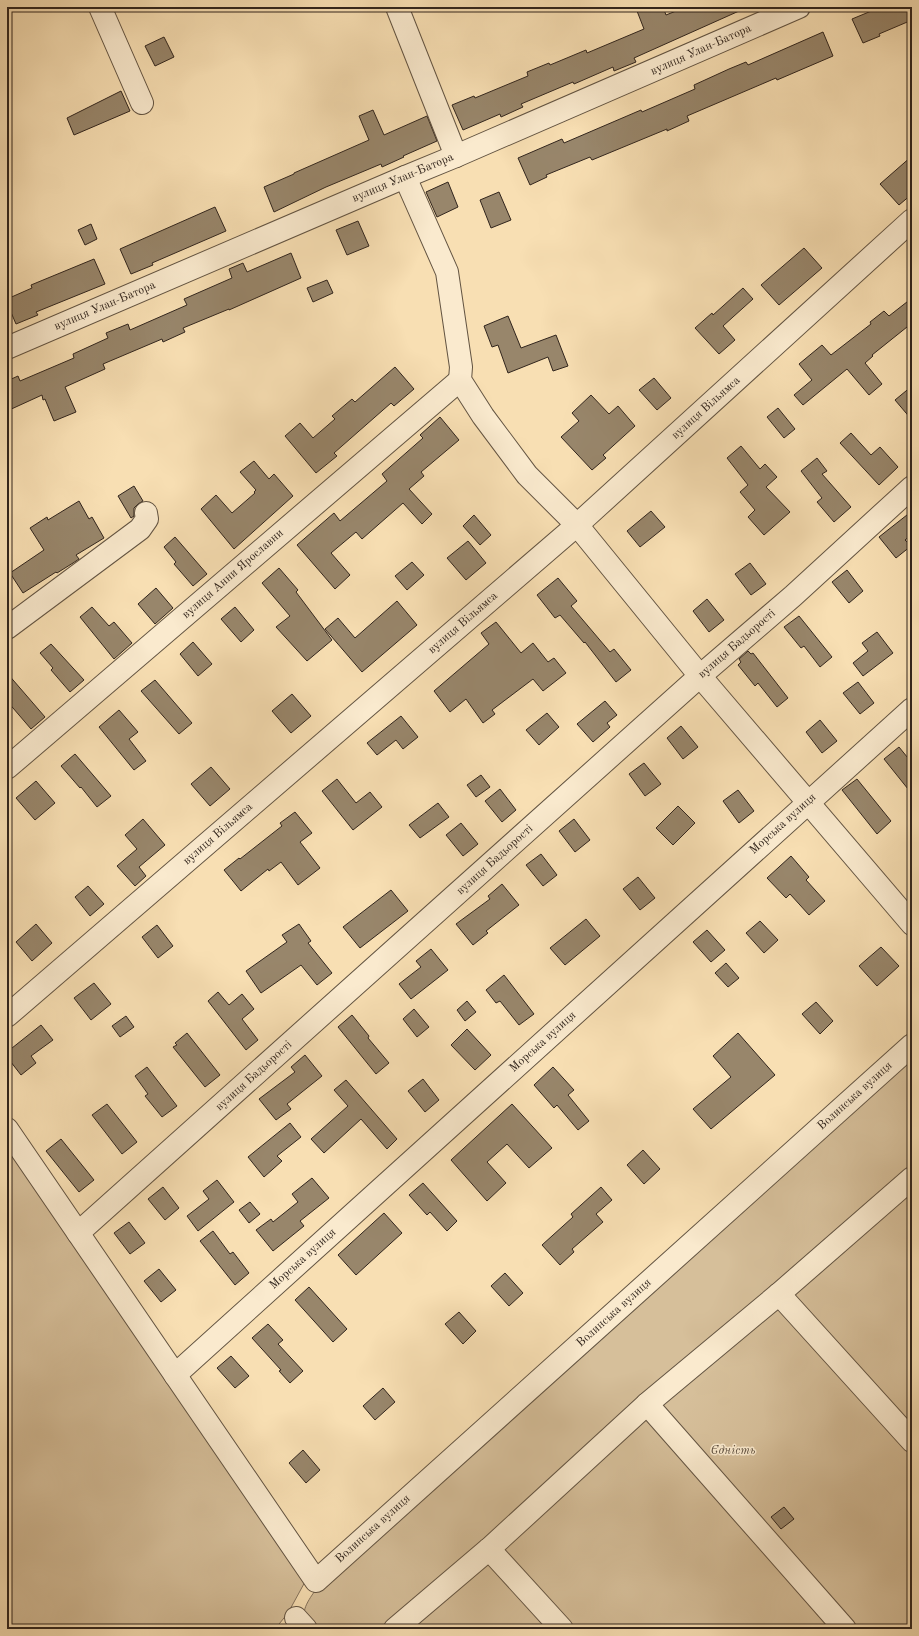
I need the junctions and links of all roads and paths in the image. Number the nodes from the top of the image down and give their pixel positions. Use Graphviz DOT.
graph roads {
  1 [pos="100,7"];
  2 [pos="397,7"];
  3 [pos="788,9"];
  4 [pos="142,103"];
  5 [pos="456,156"];
  6 [pos="405,176"];
  7 [pos="912,220"];
  8 [pos="7,348"];
  9 [pos="460,380"];
  10 [pos="912,487"];
  11 [pos="146,514"];
  12 [pos="577,525"];
  13 [pos="7,628"];
  14 [pos="700,676"];
  15 [pos="912,709"];
  16 [pos="7,768"];
  17 [pos="808,802"];
  18 [pos="912,924"];
  19 [pos="7,1016"];
  20 [pos="912,1045"];
  21 [pos="7,1129"];
  22 [pos="910,1183"];
  23 [pos="78,1233"];
  24 [pos="779,1294"];
  25 [pos="175,1375"];
  26 [pos="647,1404"];
  27 [pos="912,1441"];
  28 [pos="489,1548"];
  29 [pos="394,1629"];
  30 [pos="562,1629"];
  31 [pos="845,1629"];
  1 -- 4 [label="street"];
  2 -- 5 [label="street"];
  3 -- 5 [label="street, вулиця Улан-Батора"];
  5 -- 6 [label="street, вулиця Улан-Батора"];
  6 -- 8 [label="street, вулиця Улан-Батора"];
  6 -- 9 [label="street"];
  7 -- 12 [label="street, вулиця Вільямса"];
  9 -- 12 [label="street"];
  9 -- 16 [label="street, вулиця Анни Ярославни"];
  10 -- 14 [label="street, вулиця Бадьорості"];
  11 -- 13 [label="street"];
  12 -- 14 [label="street"];
  12 -- 19 [label="street, вулиця Вільямса"];
  14 -- 17 [label="street"];
  14 -- 23 [label="street, вулиця Бадьорості"];
  15 -- 17 [label="street, Морська вулиця"];
  17 -- 18 [label="street"];
  17 -- 25 [label="street, Морська вулиця"];
  20 -- 25 [label="street, Волинська вулиця"];
  21 -- 23 [label="street"];
  22 -- 24 [label="street"];
  23 -- 25 [label="street"];
  24 -- 26 [label="street"];
  24 -- 27 [label="street"];
  26 -- 28 [label="street"];
  26 -- 31 [label="street"];
  28 -- 29 [label="street"];
  28 -- 30 [label="street"];
}
